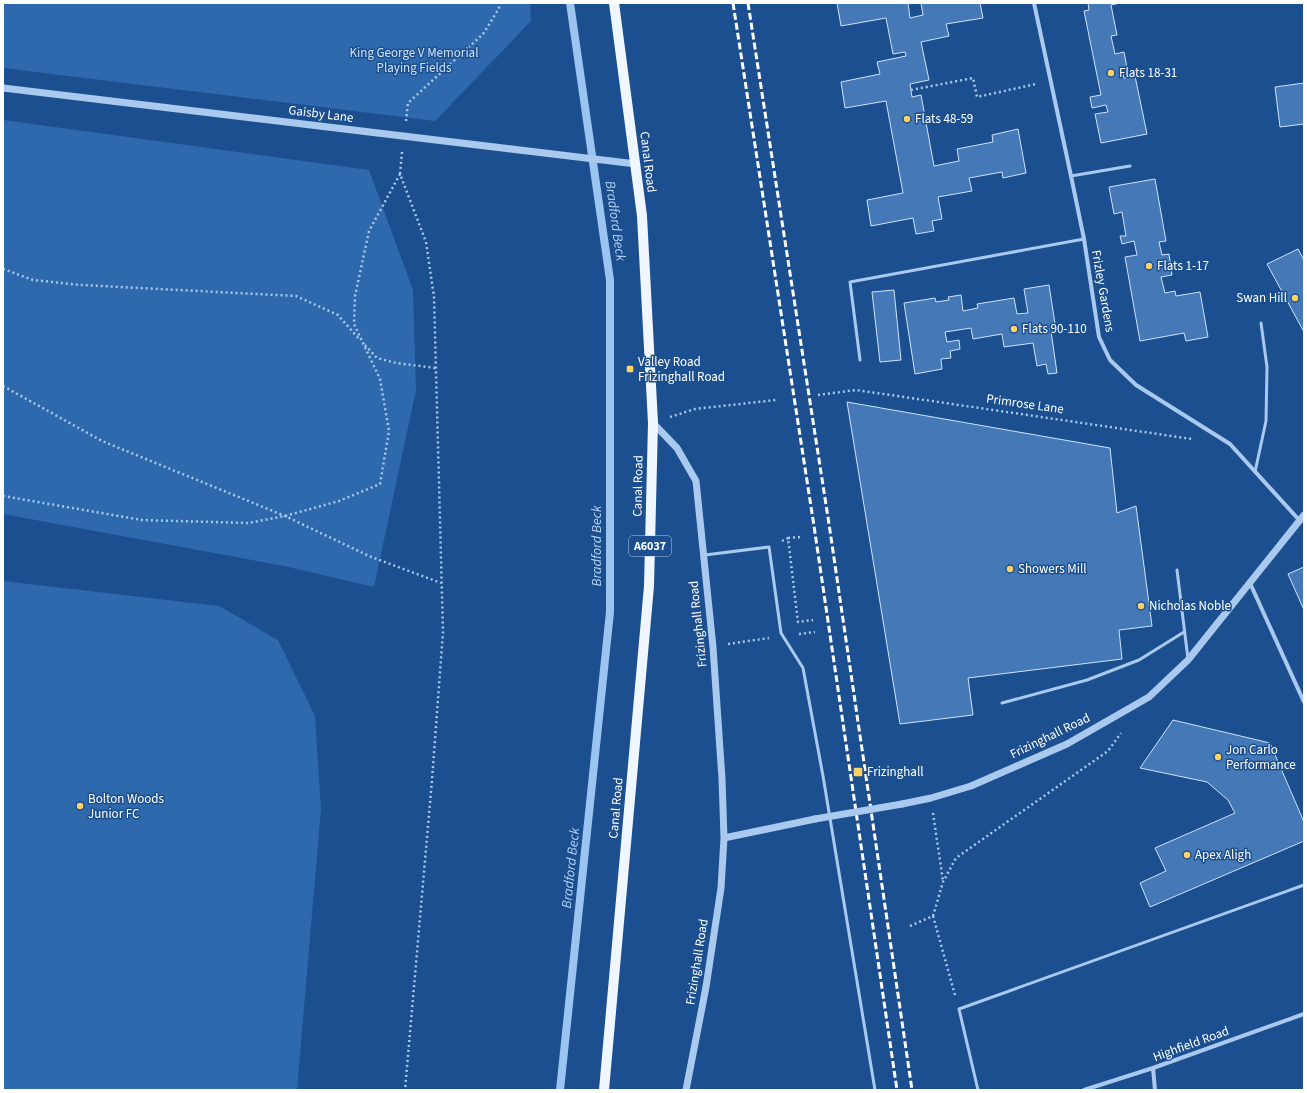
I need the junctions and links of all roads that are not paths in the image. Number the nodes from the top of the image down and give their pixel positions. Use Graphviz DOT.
graph roads {
  1 [pos="614,3"];
  2 [pos="1034,3"];
  3 [pos="3,88"];
  4 [pos="636,164"];
  5 [pos="1130,166"];
  6 [pos="1071,176"];
  7 [pos="1084,239"];
  8 [pos="1261,323"];
  9 [pos="860,360"];
  10 [pos="653,423"];
  11 [pos="1255,472"];
  12 [pos="1302,518"];
  13 [pos="703,555"];
  14 [pos="1177,570"];
  15 [pos="1250,583"];
  16 [pos="1184,632"];
  17 [pos="1188,660"];
  18 [pos="1304,702"];
  19 [pos="1002,703"];
  20 [pos="724,838"];
  21 [pos="1304,885"];
  22 [pos="1304,1014"];
  23 [pos="1153,1068"];
  24 [pos="604,1090"];
  25 [pos="686,1090"];
  26 [pos="875,1090"];
  27 [pos="978,1090"];
  28 [pos="1084,1090"];
  29 [pos="1155,1090"];
  1 -- 4 [label="main road, Canal Road / A6037"];
  2 -- 6 [label="street, Frizley Gardens"];
  3 -- 4 [label="street, Gaisby Lane"];
  4 -- 10 [label="main road, Canal Road / A6037"];
  5 -- 6 [label="lane"];
  6 -- 7 [label="street, Frizley Gardens"];
  7 -- 9 [label="lane"];
  7 -- 11 [label="street, Frizley Gardens"];
  8 -- 11 [label="lane"];
  10 -- 13 [label="street, Frizinghall Road"];
  10 -- 24 [label="main road, Canal Road / A6037"];
  11 -- 12 [label="street, Frizley Gardens"];
  12 -- 15 [label="street, Frizinghall Road"];
  13 -- 20 [label="street, Frizinghall Road"];
  13 -- 26 [label="lane"];
  14 -- 16 [label="lane"];
  15 -- 17 [label="street, Frizinghall Road"];
  15 -- 18 [label="street"];
  16 -- 17 [label="lane"];
  16 -- 19 [label="lane"];
  17 -- 20 [label="street, Frizinghall Road, bridge"];
  20 -- 25 [label="street, Frizinghall Road"];
  21 -- 27 [label="lane"];
  22 -- 23 [label="street, Highfield Road"];
  23 -- 28 [label="street, Highfield Road"];
  23 -- 29 [label="street"];
}
